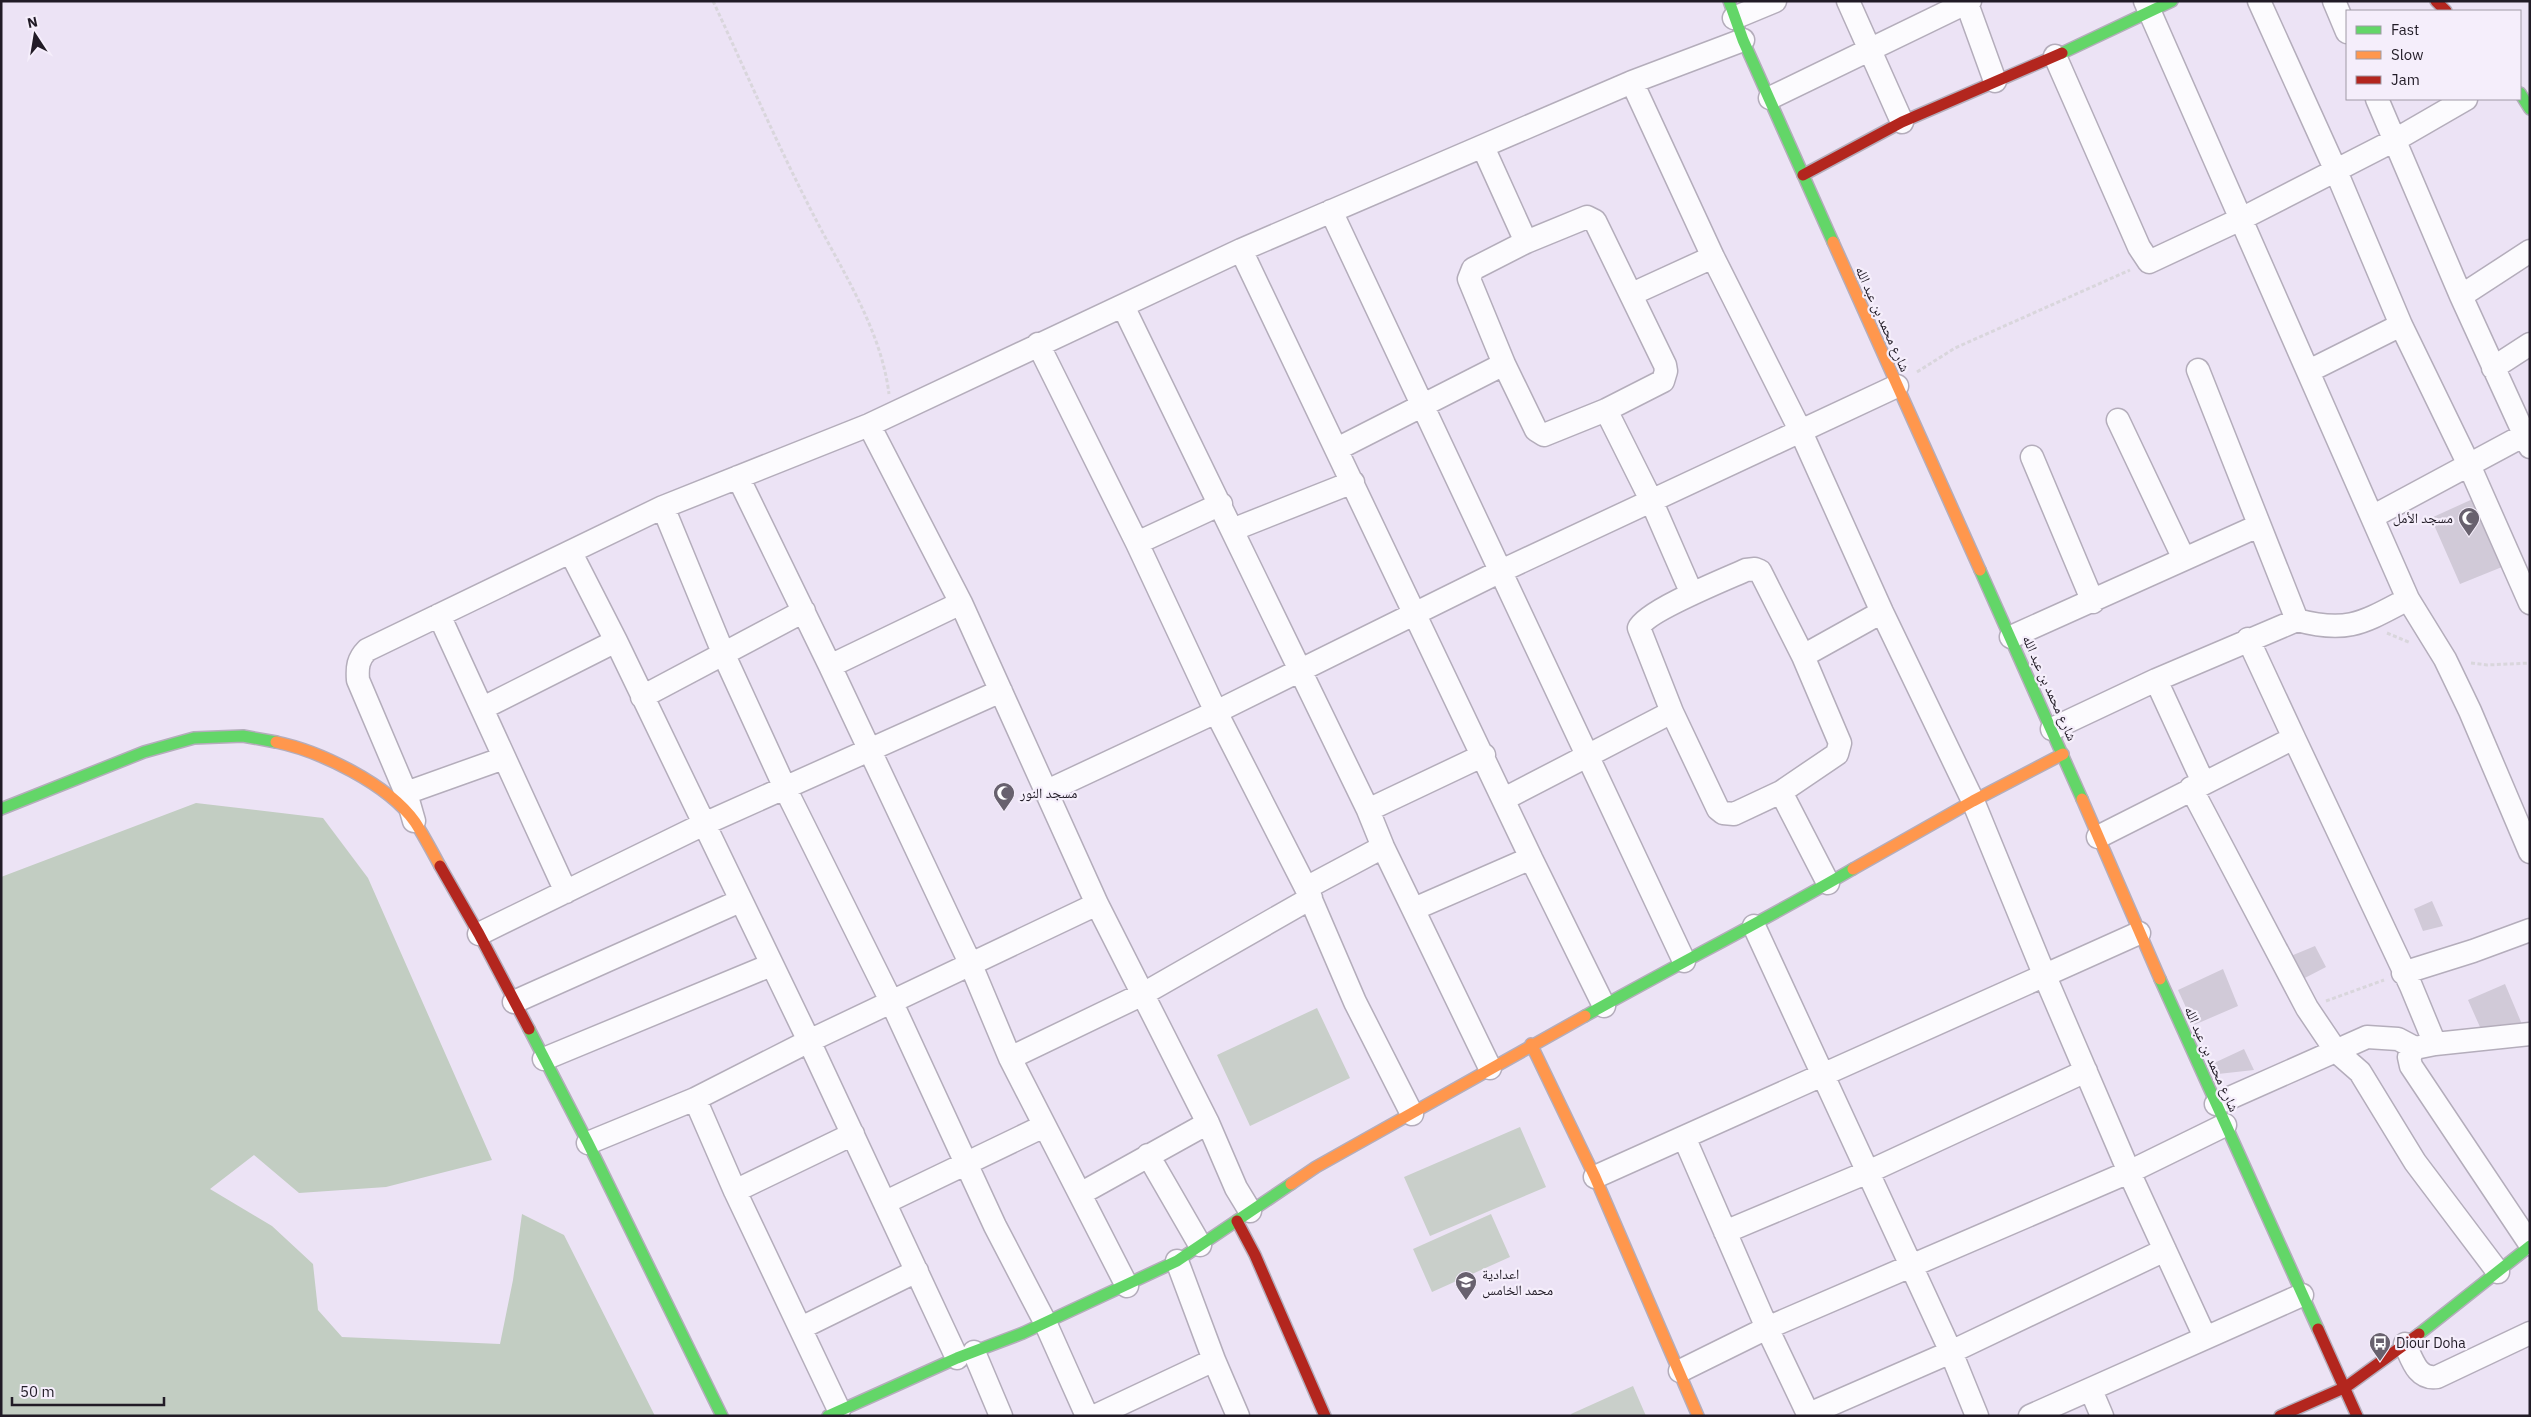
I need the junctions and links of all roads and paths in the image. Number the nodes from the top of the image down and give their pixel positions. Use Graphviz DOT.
graph roads {
  1 [pos="713,1"];
  2 [pos="1776,1"];
  3 [pos="1848,1"];
  4 [pos="2172,1"];
  5 [pos="2259,1"];
  6 [pos="2334,1"];
  7 [pos="2436,1"];
  8 [pos="1967,2"];
  9 [pos="2147,6"];
  10 [pos="1732,9"];
  11 [pos="2445,10"];
  12 [pos="2346,30"];
  13 [pos="1743,40"];
  14 [pos="1869,48"];
  15 [pos="2056,56"];
  16 [pos="1995,81"];
  17 [pos="1632,82"];
  18 [pos="2521,95"];
  19 [pos="1770,98"];
  20 [pos="2377,100"];
  21 [pos="2464,100"];
  22 [pos="2530,109"];
  23 [pos="1902,122"];
  24 [pos="2395,140"];
  25 [pos="1483,147"];
  26 [pos="2336,171"];
  27 [pos="1803,175"];
  28 [pos="1331,211"];
  29 [pos="2241,219"];
  30 [pos="1526,242"];
  31 [pos="1242,250"];
  32 [pos="2530,251"];
  33 [pos="1713,257"];
  34 [pos="2149,262"];
  35 [pos="1632,294"];
  36 [pos="2461,296"];
  37 [pos="1123,306"];
  38 [pos="2401,325"];
  39 [pos="1038,344"];
  40 [pos="2530,344"];
  41 [pos="1504,364"];
  42 [pos="2493,368"];
  43 [pos="2198,370"];
  44 [pos="2309,371"];
  45 [pos="1896,386"];
  46 [pos="1420,405"];
  47 [pos="1606,410"];
  48 [pos="892,414"];
  49 [pos="2118,420"];
  50 [pos="869,424"];
  51 [pos="1801,432"];
  52 [pos="2528,438"];
  53 [pos="1337,449"];
  54 [pos="2032,457"];
  55 [pos="2469,465"];
  56 [pos="738,477"];
  57 [pos="1353,482"];
  58 [pos="1651,500"];
  59 [pos="1221,504"];
  60 [pos="663,507"];
  61 [pos="2372,517"];
  62 [pos="2258,526"];
  63 [pos="1232,530"];
  64 [pos="1137,543"];
  65 [pos="571,553"];
  66 [pos="2184,559"];
  67 [pos="1499,572"];
  68 [pos="1692,594"];
  69 [pos="2408,599"];
  70 [pos="961,602"];
  71 [pos="2092,602"];
  72 [pos="2530,603"];
  73 [pos="804,612"];
  74 [pos="1882,612"];
  75 [pos="1416,614"];
  76 [pos="439,615"];
  77 [pos="2297,620"];
  78 [pos="2011,637"];
  79 [pos="2248,639"];
  80 [pos="616,641"];
  81 [pos="724,655"];
  82 [pos="1803,656"];
  83 [pos="830,666"];
  84 [pos="1300,669"];
  85 [pos="2156,680"];
  86 [pos="1001,690"];
  87 [pos="642,697"];
  88 [pos="483,708"];
  89 [pos="1216,712"];
  90 [pos="1672,712"];
  91 [pos="2052,729"];
  92 [pos="2294,738"];
  93 [pos="868,748"];
  94 [pos="2063,754"];
  95 [pos="1484,755"];
  96 [pos="1587,756"];
  97 [pos="504,758"];
  98 [pos="2197,785"];
  99 [pos="784,788"];
  100 [pos="1045,792"];
  101 [pos="1781,792"];
  102 [pos="406,793"];
  103 [pos="1504,799"];
  104 [pos="1973,801"];
  105 [pos="1,809"];
  106 [pos="1368,810"];
  107 [pos="414,820"];
  108 [pos="704,824"];
  109 [pos="2098,837"];
  110 [pos="1383,848"];
  111 [pos="2530,852"];
  112 [pos="1531,858"];
  113 [pos="1828,883"];
  114 [pos="566,892"];
  115 [pos="1308,893"];
  116 [pos="740,901"];
  117 [pos="1097,904"];
  118 [pos="1414,909"];
  119 [pos="1754,926"];
  120 [pos="2530,930"];
  121 [pos="2138,933"];
  122 [pos="479,934"];
  123 [pos="1684,961"];
  124 [pos="771,965"];
  125 [pos="972,965"];
  126 [pos="2403,973"];
  127 [pos="2044,974"];
  128 [pos="1143,994"];
  129 [pos="514,1002"];
  130 [pos="892,1003"];
  131 [pos="1604,1006"];
  132 [pos="2307,1008"];
  133 [pos="808,1041"];
  134 [pos="2526,1041"];
  135 [pos="1531,1044"];
  136 [pos="2425,1046"];
  137 [pos="2336,1051"];
  138 [pos="1010,1058"];
  139 [pos="544,1059"];
  140 [pos="1490,1068"];
  141 [pos="2086,1072"];
  142 [pos="1821,1074"];
  143 [pos="695,1099"];
  144 [pos="2216,1104"];
  145 [pos="1412,1114"];
  146 [pos="1208,1123"];
  147 [pos="2225,1125"];
  148 [pos="1044,1126"];
  149 [pos="853,1134"];
  150 [pos="1684,1137"];
  151 [pos="588,1143"];
  152 [pos="1148,1155"];
  153 [pos="968,1163"];
  154 [pos="1868,1172"];
  155 [pos="2129,1172"];
  156 [pos="1595,1177"];
  157 [pos="736,1191"];
  158 [pos="1080,1194"];
  159 [pos="886,1202"];
  160 [pos="1244,1216"];
  161 [pos="1725,1232"];
  162 [pos="1200,1245"];
  163 [pos="2530,1245"];
  164 [pos="2165,1250"];
  165 [pos="1177,1261"];
  166 [pos="1912,1267"];
  167 [pos="917,1270"];
  168 [pos="2498,1272"];
  169 [pos="1127,1286"];
  170 [pos="2302,1295"];
  171 [pos="1045,1322"];
  172 [pos="801,1328"];
  173 [pos="1767,1328"];
  174 [pos="2530,1333"];
  175 [pos="2205,1337"];
  176 [pos="2405,1344"];
  177 [pos="1951,1352"];
  178 [pos="965,1355"];
  179 [pos="1214,1360"];
  180 [pos="1680,1371"];
  181 [pos="2346,1387"];
  182 [pos="2091,1390"];
  183 [pos="834,1413"];
  184 [pos="1324,1415"];
  185 [pos="1809,1415"];
  186 [pos="722,1416"];
  187 [pos="1002,1416"];
  188 [pos="1088,1416"];
  189 [pos="1095,1416"];
  190 [pos="1238,1416"];
  191 [pos="1698,1416"];
  192 [pos="1977,1416"];
  193 [pos="2030,1416"];
  194 [pos="2102,1416"];
  195 [pos="2280,1416"];
  196 [pos="2358,1416"];
  1 -- 48 [label="path"];
  2 -- 10 [label="street"];
  3 -- 14 [label="street"];
  4 -- 9 [label="street"];
  5 -- 26 [label="street"];
  6 -- 12 [label="street"];
  7 -- 11 [label="street"];
  8 -- 14 [label="street"];
  8 -- 16 [label="street"];
  9 -- 15 [label="street"];
  9 -- 29 [label="street"];
  10 -- 13 [label="street, شارع محمد بن عبد الله"];
  13 -- 17 [label="street"];
  13 -- 19 [label="street, شارع محمد بن عبد الله"];
  14 -- 19 [label="street"];
  14 -- 23 [label="street"];
  15 -- 16 [label="street"];
  15 -- 34 [label="street"];
  16 -- 23 [label="street"];
  17 -- 25 [label="street"];
  17 -- 33 [label="street"];
  18 -- 22 [label="street"];
  19 -- 27 [label="street, شارع محمد بن عبد الله"];
  20 -- 24 [label="street"];
  21 -- 24 [label="street"];
  23 -- 27 [label="street"];
  24 -- 26 [label="street"];
  24 -- 36 [label="street"];
  25 -- 28 [label="street"];
  25 -- 30 [label="street"];
  26 -- 29 [label="street"];
  26 -- 38 [label="street"];
  27 -- 45 [label="street, شارع محمد بن عبد الله"];
  28 -- 31 [label="street"];
  28 -- 46 [label="street"];
  29 -- 34 [label="street"];
  29 -- 44 [label="street"];
  30 -- 35 [label="street"];
  30 -- 41 [label="street"];
  31 -- 37 [label="street"];
  31 -- 53 [label="street"];
  32 -- 36 [label="street"];
  33 -- 35 [label="street"];
  33 -- 51 [label="street"];
  34 -- 45 [label="path"];
  35 -- 47 [label="street"];
  36 -- 42 [label="street"];
  37 -- 39 [label="street"];
  37 -- 59 [label="street"];
  38 -- 44 [label="street"];
  38 -- 55 [label="street"];
  39 -- 48 [label="street"];
  39 -- 64 [label="street"];
  40 -- 42 [label="street"];
  41 -- 46 [label="street"];
  41 -- 47 [label="street"];
  42 -- 52 [label="street"];
  43 -- 62 [label="street"];
  44 -- 61 [label="street"];
  45 -- 51 [label="street"];
  45 -- 78 [label="street, شارع محمد بن عبد الله"];
  46 -- 53 [label="street"];
  46 -- 67 [label="street"];
  47 -- 58 [label="street"];
  48 -- 50 [label="street"];
  49 -- 66 [label="street"];
  50 -- 56 [label="street"];
  50 -- 70 [label="street"];
  51 -- 58 [label="street"];
  51 -- 74 [label="street"];
  52 -- 55 [label="street"];
  53 -- 57 [label="street"];
  54 -- 71 [label="street"];
  55 -- 61 [label="street"];
  55 -- 72 [label="street"];
  56 -- 60 [label="street"];
  56 -- 73 [label="street"];
  57 -- 63 [label="street"];
  57 -- 75 [label="street"];
  58 -- 67 [label="street"];
  58 -- 68 [label="street"];
  59 -- 63 [label="street"];
  59 -- 64 [label="street"];
  60 -- 65 [label="street"];
  60 -- 81 [label="street"];
  61 -- 69 [label="street"];
  62 -- 66 [label="street"];
  62 -- 77 [label="street"];
  63 -- 84 [label="street"];
  64 -- 89 [label="street"];
  65 -- 76 [label="street"];
  65 -- 80 [label="street"];
  66 -- 71 [label="street"];
  67 -- 75 [label="street"];
  67 -- 96 [label="street"];
  68 -- 82 [label="street"];
  68 -- 90 [label="street"];
  69 -- 77 [label="street"];
  69 -- 111 [label="street"];
  70 -- 83 [label="street"];
  70 -- 86 [label="street"];
  71 -- 78 [label="street"];
  73 -- 81 [label="street"];
  73 -- 83 [label="street"];
  74 -- 82 [label="street"];
  74 -- 104 [label="street"];
  75 -- 84 [label="street"];
  75 -- 95 [label="street"];
  76 -- 88 [label="street"];
  76 -- 102 [label="street"];
  77 -- 79 [label="street"];
  78 -- 91 [label="street, شارع محمد بن عبد الله"];
  79 -- 85 [label="street"];
  79 -- 92 [label="street"];
  80 -- 87 [label="street"];
  80 -- 88 [label="street"];
  81 -- 87 [label="street"];
  81 -- 99 [label="street"];
  82 -- 101 [label="street"];
  83 -- 93 [label="street"];
  84 -- 89 [label="street"];
  84 -- 106 [label="street"];
  85 -- 91 [label="street"];
  85 -- 98 [label="street"];
  86 -- 93 [label="street"];
  86 -- 100 [label="street"];
  87 -- 108 [label="street"];
  88 -- 97 [label="street"];
  89 -- 100 [label="street"];
  89 -- 115 [label="street"];
  90 -- 96 [label="street"];
  90 -- 101 [label="street"];
  91 -- 94 [label="street, شارع محمد بن عبد الله"];
  92 -- 98 [label="street"];
  92 -- 126 [label="street"];
  93 -- 99 [label="street"];
  93 -- 125 [label="street"];
  94 -- 104 [label="street"];
  94 -- 109 [label="street, شارع محمد بن عبد الله"];
  95 -- 103 [label="street"];
  95 -- 106 [label="street"];
  96 -- 103 [label="street"];
  96 -- 123 [label="street"];
  97 -- 102 [label="street"];
  97 -- 114 [label="street"];
  98 -- 109 [label="street"];
  98 -- 132 [label="street"];
  99 -- 108 [label="street"];
  99 -- 130 [label="street"];
  100 -- 117 [label="street"];
  101 -- 113 [label="street"];
  102 -- 107 [label="street"];
  103 -- 112 [label="street"];
  104 -- 113 [label="street"];
  104 -- 127 [label="street"];
  105 -- 107 [label="street"];
  106 -- 110 [label="street"];
  107 -- 122 [label="street"];
  108 -- 114 [label="street"];
  108 -- 116 [label="street"];
  109 -- 121 [label="street, شارع محمد بن عبد الله"];
  110 -- 115 [label="street"];
  110 -- 118 [label="street"];
  112 -- 118 [label="street"];
  112 -- 131 [label="street"];
  113 -- 119 [label="street"];
  114 -- 122 [label="street"];
  115 -- 128 [label="street"];
  115 -- 145 [label="street"];
  116 -- 124 [label="street"];
  116 -- 129 [label="street"];
  117 -- 125 [label="street"];
  117 -- 128 [label="street"];
  118 -- 140 [label="street"];
  119 -- 123 [label="street"];
  119 -- 142 [label="street"];
  120 -- 126 [label="street"];
  121 -- 127 [label="street"];
  121 -- 144 [label="street, شارع محمد بن عبد الله"];
  122 -- 129 [label="street"];
  123 -- 131 [label="street"];
  124 -- 133 [label="street"];
  124 -- 139 [label="street"];
  125 -- 130 [label="street"];
  125 -- 138 [label="street"];
  126 -- 132 [label="path"];
  126 -- 136 [label="street"];
  127 -- 141 [label="street"];
  127 -- 142 [label="street"];
  128 -- 138 [label="street"];
  128 -- 146 [label="street"];
  129 -- 139 [label="street"];
  130 -- 133 [label="street"];
  130 -- 153 [label="street"];
  131 -- 135 [label="street"];
  132 -- 137 [label="street"];
  133 -- 143 [label="street"];
  133 -- 149 [label="street"];
  134 -- 136 [label="street"];
  135 -- 140 [label="street"];
  135 -- 156 [label="street"];
  136 -- 137 [label="street"];
  136 -- 163 [label="street"];
  137 -- 144 [label="street"];
  137 -- 168 [label="street"];
  138 -- 148 [label="street"];
  139 -- 151 [label="street"];
  140 -- 145 [label="street"];
  141 -- 154 [label="street"];
  141 -- 155 [label="street"];
  142 -- 150 [label="street"];
  142 -- 154 [label="street"];
  143 -- 151 [label="street"];
  143 -- 157 [label="street"];
  144 -- 147 [label="street, شارع محمد بن عبد الله"];
  145 -- 160 [label="street"];
  146 -- 152 [label="street"];
  146 -- 160 [label="street"];
  147 -- 155 [label="street"];
  147 -- 170 [label="street, شارع محمد بن عبد الله"];
  148 -- 153 [label="street"];
  148 -- 158 [label="street"];
  149 -- 157 [label="street"];
  149 -- 159 [label="street"];
  150 -- 156 [label="street"];
  150 -- 161 [label="street"];
  151 -- 186 [label="street"];
  152 -- 158 [label="street"];
  152 -- 162 [label="street"];
  153 -- 159 [label="street"];
  153 -- 171 [label="street"];
  154 -- 161 [label="street"];
  154 -- 166 [label="street"];
  155 -- 164 [label="street"];
  155 -- 166 [label="street"];
  156 -- 180 [label="street"];
  157 -- 172 [label="street"];
  158 -- 169 [label="street"];
  159 -- 167 [label="street"];
  160 -- 162 [label="street"];
  160 -- 184 [label="street"];
  161 -- 173 [label="street"];
  162 -- 165 [label="street"];
  163 -- 168 [label="street"];
  164 -- 175 [label="street"];
  164 -- 177 [label="street"];
  165 -- 169 [label="street"];
  165 -- 179 [label="street"];
  166 -- 173 [label="street"];
  166 -- 177 [label="street"];
  167 -- 172 [label="street"];
  167 -- 178 [label="street"];
  168 -- 176 [label="street"];
  169 -- 171 [label="street"];
  170 -- 175 [label="street"];
  170 -- 181 [label="street, شارع محمد بن عبد الله"];
  171 -- 178 [label="street"];
  171 -- 188 [label="street"];
  172 -- 183 [label="street"];
  173 -- 180 [label="street"];
  173 -- 185 [label="street"];
  174 -- 176 [label="street"];
  175 -- 182 [label="street"];
  176 -- 181 [label="street"];
  177 -- 185 [label="street"];
  177 -- 192 [label="street"];
  178 -- 183 [label="street"];
  178 -- 187 [label="street"];
  179 -- 189 [label="street"];
  179 -- 190 [label="street"];
  180 -- 191 [label="street"];
  181 -- 195 [label="street"];
  181 -- 196 [label="street, شارع محمد بن عبد الله"];
  182 -- 193 [label="street"];
  182 -- 194 [label="street"];
}
